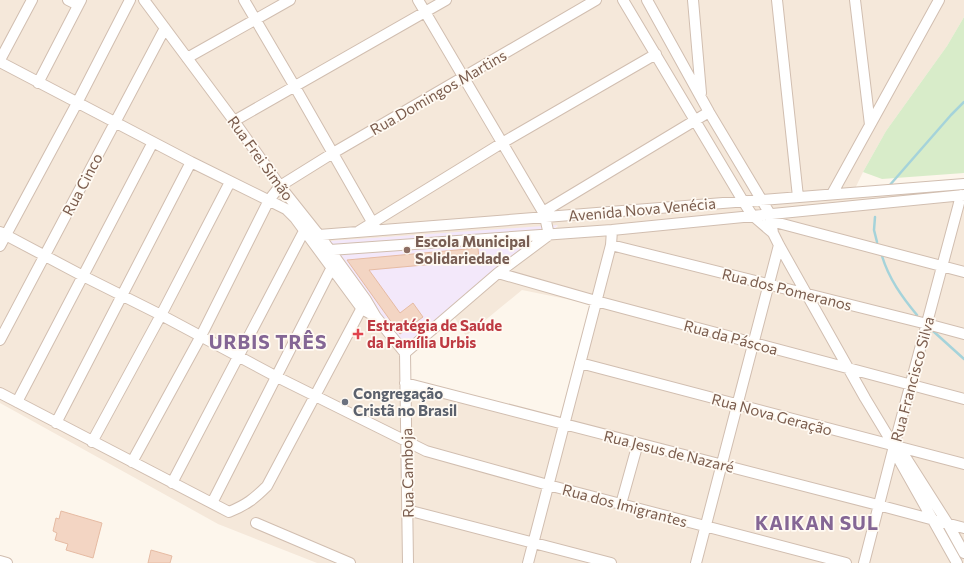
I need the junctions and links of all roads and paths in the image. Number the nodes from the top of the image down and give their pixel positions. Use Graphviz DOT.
graph roads {
  1 [pos="32,0"];
  2 [pos="68,0"];
  3 [pos="130,0"];
  4 [pos="144,0"];
  5 [pos="244,0"];
  6 [pos="290,0"];
  7 [pos="418,0"];
  8 [pos="446,0"];
  9 [pos="596,0"];
  10 [pos="623,0"];
  11 [pos="648,0"];
  12 [pos="693,0"];
  13 [pos="777,0"];
  14 [pos="855,0"];
  15 [pos="936,2"];
  16 [pos="80,3"];
  17 [pos="425,12"];
  18 [pos="256,20"];
  19 [pos="165,28"];
  20 [pos="656,54"];
  21 [pos="187,58"];
  22 [pos="0,61"];
  23 [pos="463,78"];
  24 [pos="38,83"];
  25 [pos="295,87"];
  26 [pos="701,97"];
  27 [pos="77,103"];
  28 [pos="709,112"];
  29 [pos="234,121"];
  30 [pos="695,121"];
  31 [pos="114,122"];
  32 [pos="870,124"];
  33 [pos="153,142"];
  34 [pos="502,143"];
  35 [pos="333,153"];
  36 [pos="192,162"];
  37 [pos="230,182"];
  38 [pos="964,184"];
  39 [pos="280,186"];
  40 [pos="832,194"];
  41 [pos="962,195"];
  42 [pos="798,197"];
  43 [pos="269,200"];
  44 [pos="761,200"];
  45 [pos="742,201"];
  46 [pos="961,208"];
  47 [pos="628,210"];
  48 [pos="544,214"];
  49 [pos="752,215"];
  50 [pos="770,217"];
  51 [pos="374,226"];
  52 [pos="631,227"];
  53 [pos="308,228"];
  54 [pos="399,228"];
  55 [pos="612,230"];
  56 [pos="3,233"];
  57 [pos="772,233"];
  58 [pos="319,235"];
  59 [pos="548,235"];
  60 [pos="400,245"];
  61 [pos="779,245"];
  62 [pos="0,246"];
  63 [pos="611,246"];
  64 [pos="330,250"];
  65 [pos="45,256"];
  66 [pos="942,266"];
  67 [pos="331,269"];
  68 [pos="964,272"];
  69 [pos="498,273"];
  70 [pos="83,276"];
  71 [pos="770,284"];
  72 [pos="806,295"];
  73 [pos="123,296"];
  74 [pos="596,301"];
  75 [pos="364,305"];
  76 [pos="161,315"];
  77 [pos="927,324"];
  78 [pos="964,334"];
  79 [pos="201,336"];
  80 [pos="0,340"];
  81 [pos="754,343"];
  82 [pos="405,353"];
  83 [pos="238,356"];
  84 [pos="580,363"];
  85 [pos="848,368"];
  86 [pos="277,377"];
  87 [pos="405,383"];
  88 [pos="910,386"];
  89 [pos="0,393"];
  90 [pos="315,396"];
  91 [pos="964,399"];
  92 [pos="17,402"];
  93 [pos="738,405"];
  94 [pos="56,423"];
  95 [pos="564,425"];
  96 [pos="407,441"];
  97 [pos="92,442"];
  98 [pos="638,443"];
  99 [pos="895,447"];
  100 [pos="132,462"];
  101 [pos="722,464"];
  102 [pos="964,464"];
  103 [pos="172,483"];
  104 [pos="548,485"];
  105 [pos="212,503"];
  106 [pos="621,504"];
  107 [pos="878,504"];
  108 [pos="407,510"];
  109 [pos="932,520"];
  110 [pos="256,523"];
  111 [pos="948,524"];
  112 [pos="705,526"];
  113 [pos="964,528"];
  114 [pos="534,542"];
  115 [pos="964,552"];
  116 [pos="0,561"];
  117 [pos="7,563"];
  118 [pos="350,563"];
  119 [pos="408,563"];
  120 [pos="528,563"];
  121 [pos="611,563"];
  122 [pos="696,563"];
  123 [pos="846,563"];
  124 [pos="864,563"];
  125 [pos="957,563"];
  1 -- 22 [label="street"];
  2 -- 16 [label="street"];
  3 -- 27 [label="street"];
  4 -- 19 [label="street, Rua Frei Simão"];
  5 -- 18 [label="street"];
  6 -- 18 [label="street"];
  7 -- 17 [label="street"];
  8 -- 17 [label="street"];
  9 -- 23 [label="street, Rua Domingos Martins"];
  10 -- 20 [label="street"];
  11 -- 26 [label="street"];
  12 -- 26 [label="street"];
  13 -- 42 [label="street"];
  14 -- 32 [label="street"];
  15 -- 32 [label="street"];
  16 -- 24 [label="street"];
  17 -- 23 [label="street"];
  17 -- 25 [label="street"];
  18 -- 21 [label="street"];
  18 -- 25 [label="street"];
  19 -- 21 [label="street, Rua Frei Simão"];
  19 -- 31 [label="street, Rua Cinco"];
  20 -- 30 [label="street"];
  20 -- 34 [label="street"];
  21 -- 29 [label="street, Rua Frei Simão"];
  22 -- 24 [label="street"];
  23 -- 34 [label="street"];
  23 -- 35 [label="street, Rua Domingos Martins"];
  24 -- 27 [label="street"];
  25 -- 29 [label="street"];
  25 -- 35 [label="street"];
  26 -- 28 [label="street"];
  27 -- 31 [label="street"];
  27 -- 56 [label="street"];
  28 -- 30 [label="street"];
  28 -- 44 [label="street"];
  29 -- 39 [label="street, Rua Frei Simão"];
  30 -- 45 [label="street"];
  30 -- 48 [label="street"];
  31 -- 33 [label="street"];
  31 -- 65 [label="street, Rua Cinco"];
  32 -- 40 [label="street"];
  33 -- 36 [label="street"];
  33 -- 70 [label="street"];
  34 -- 48 [label="street"];
  34 -- 51 [label="street"];
  35 -- 39 [label="street, Rua Domingos Martins"];
  35 -- 51 [label="street"];
  36 -- 37 [label="street"];
  36 -- 73 [label="street"];
  37 -- 43 [label="street"];
  37 -- 76 [label="street"];
  38 -- 40 [label="street, Avenida Nova Venécia"];
  39 -- 43 [label="street, Rua Domingos Martins"];
  39 -- 53 [label="street, Rua Frei Simão"];
  40 -- 42 [label="street, Avenida Nova Venécia"];
  41 -- 46 [label="street, Rua Francisco Silva"];
  41 -- 50 [label="street, Avenida Nova Venécia"];
  42 -- 44 [label="street, Avenida Nova Venécia"];
  43 -- 53 [label="street"];
  43 -- 79 [label="street, Rua Domingos Martins"];
  44 -- 45 [label="street, Avenida Nova Venécia"];
  44 -- 50 [label="street"];
  45 -- 47 [label="street, Avenida Nova Venécia"];
  45 -- 49 [label="street"];
  46 -- 66 [label="street, Rua Francisco Silva"];
  47 -- 48 [label="street, Avenida Nova Venécia"];
  47 -- 52 [label="street"];
  48 -- 54 [label="street, Avenida Nova Venécia"];
  48 -- 59 [label="street"];
  49 -- 50 [label="street, Avenida Nova Venécia"];
  49 -- 52 [label="street, Avenida Nova Venécia"];
  49 -- 57 [label="street"];
  50 -- 57 [label="street"];
  50 -- 66 [label="street"];
  51 -- 54 [label="street, Avenida Nova Venécia"];
  51 -- 58 [label="street, Avenida Nova Venécia"];
  52 -- 55 [label="street, Avenida Nova Venécia"];
  53 -- 58 [label="street, Rua Frei Simão"];
  53 -- 67 [label="street, Rua Frei Simão"];
  53 -- 83 [label="street"];
  54 -- 60 [label="street"];
  55 -- 59 [label="street, Avenida Nova Venécia"];
  55 -- 63 [label="street"];
  56 -- 62 [label="street"];
  56 -- 65 [label="street, Rua dos Imigrantes"];
  57 -- 61 [label="street"];
  58 -- 64 [label="street, Rua Frei Simão"];
  59 -- 60 [label="street, Avenida Nova Venécia"];
  59 -- 69 [label="street"];
  60 -- 64 [label="street, Avenida Nova Venécia"];
  61 -- 71 [label="street"];
  61 -- 72 [label="street"];
  63 -- 71 [label="street, Rua dos Pomeranos"];
  63 -- 74 [label="street"];
  64 -- 75 [label="street, Rua Frei Simão"];
  65 -- 70 [label="street, Rua dos Imigrantes"];
  65 -- 80 [label="street, Rua Cinco"];
  66 -- 68 [label="street"];
  66 -- 77 [label="street, Rua Francisco Silva"];
  67 -- 75 [label="street, Rua Frei Simão"];
  67 -- 86 [label="street"];
  69 -- 74 [label="street, Rua da Páscoa"];
  69 -- 82 [label="street"];
  70 -- 73 [label="street, Rua dos Imigrantes"];
  70 -- 92 [label="street"];
  71 -- 72 [label="street, Rua dos Pomeranos"];
  71 -- 81 [label="street"];
  72 -- 77 [label="street, Rua dos Pomeranos"];
  72 -- 85 [label="street"];
  73 -- 76 [label="street, Rua dos Imigrantes"];
  73 -- 94 [label="street"];
  74 -- 81 [label="street, Rua da Páscoa"];
  74 -- 84 [label="street"];
  75 -- 82 [label="street, Rua Frei Simão"];
  75 -- 90 [label="street"];
  76 -- 79 [label="street, Rua dos Imigrantes"];
  76 -- 97 [label="street"];
  77 -- 78 [label="street, Rua dos Pomeranos"];
  77 -- 88 [label="street, Rua Francisco Silva"];
  79 -- 83 [label="street, Rua dos Imigrantes"];
  79 -- 100 [label="street, Rua Domingos Martins"];
  81 -- 85 [label="street, Rua da Páscoa"];
  81 -- 93 [label="street"];
  82 -- 87 [label="street, Rua Camboja"];
  83 -- 86 [label="street, Rua dos Imigrantes"];
  83 -- 103 [label="street"];
  84 -- 93 [label="street, Rua Nova Geração"];
  84 -- 95 [label="street"];
  85 -- 88 [label="street, Rua da Páscoa"];
  85 -- 99 [label="street"];
  86 -- 90 [label="street, Rua dos Imigrantes"];
  86 -- 105 [label="street"];
  87 -- 95 [label="street, Rua Jesus de Nazaré"];
  87 -- 96 [label="street, Rua Camboja"];
  88 -- 91 [label="street, Rua da Páscoa"];
  88 -- 99 [label="street, Rua Francisco Silva"];
  89 -- 92 [label="street"];
  90 -- 96 [label="street, Rua dos Imigrantes"];
  90 -- 105 [label="street"];
  92 -- 94 [label="street"];
  93 -- 99 [label="street, Rua Nova Geração"];
  93 -- 101 [label="street"];
  94 -- 97 [label="street"];
  95 -- 98 [label="street, Rua Jesus de Nazaré"];
  95 -- 104 [label="street"];
  96 -- 104 [label="street, Rua dos Imigrantes"];
  96 -- 108 [label="street, Rua Camboja"];
  97 -- 100 [label="street"];
  98 -- 101 [label="street, Rua Jesus de Nazaré"];
  98 -- 106 [label="street"];
  99 -- 102 [label="street, Rua Nova Geração"];
  99 -- 107 [label="street, Rua Francisco Silva"];
  99 -- 109 [label="street"];
  99 -- 111 [label="street"];
  100 -- 103 [label="street"];
  101 -- 107 [label="street, Rua Jesus de Nazaré"];
  101 -- 112 [label="street"];
  103 -- 105 [label="street"];
  104 -- 106 [label="street, Rua dos Imigrantes"];
  104 -- 114 [label="street"];
  106 -- 112 [label="street, Rua dos Imigrantes"];
  107 -- 109 [label="street, Rua Jesus de Nazaré"];
  107 -- 124 [label="street, Rua Francisco Silva"];
  108 -- 114 [label="street"];
  108 -- 119 [label="street, Rua Camboja"];
  109 -- 111 [label="street, Rua Jesus de Nazaré"];
  109 -- 125 [label="street"];
  110 -- 118 [label="street"];
  111 -- 113 [label="street, Rua Jesus de Nazaré"];
  111 -- 115 [label="street"];
  112 -- 122 [label="street"];
  112 -- 123 [label="street, Rua dos Imigrantes"];
  114 -- 120 [label="street"];
  114 -- 121 [label="street"];
  116 -- 117 [label="street"];
}
